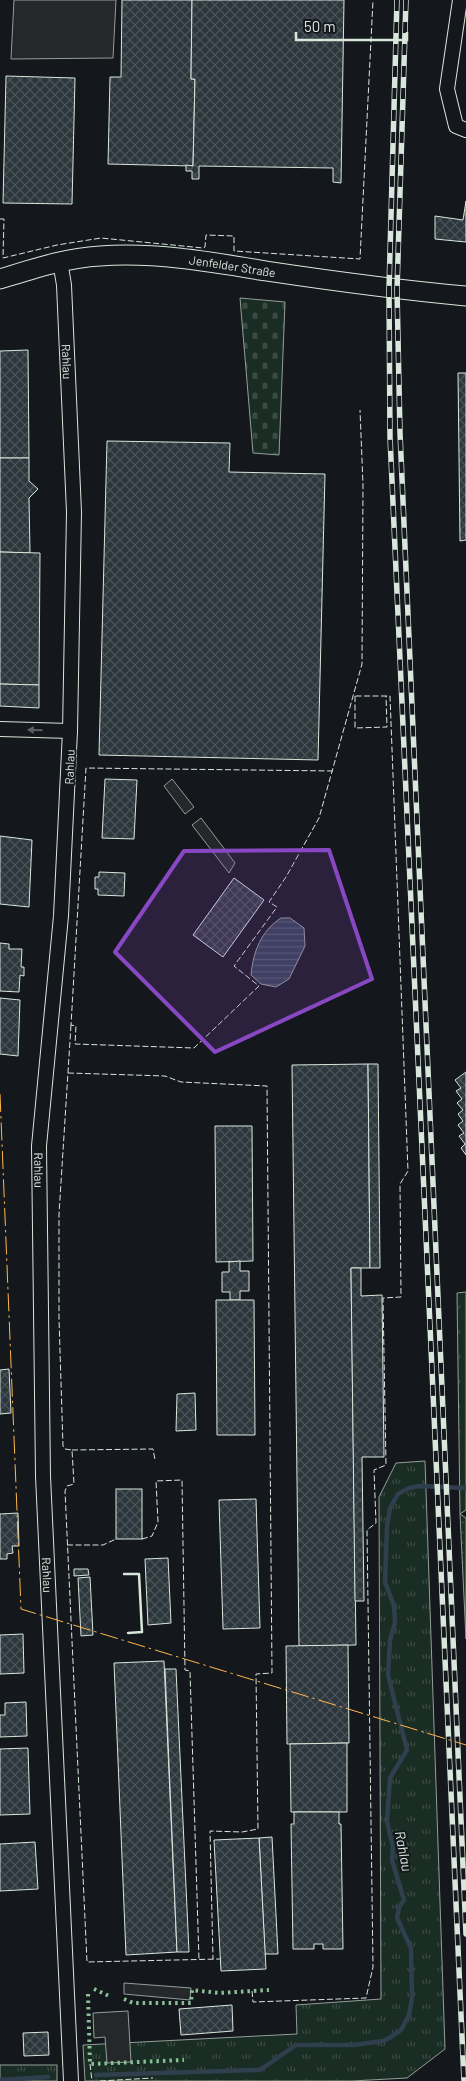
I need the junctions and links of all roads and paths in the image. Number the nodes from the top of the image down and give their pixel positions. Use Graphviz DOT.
graph roads {
  1 [pos="460,0"];
  2 [pos="466,130"];
  3 [pos="60,261"];
  4 [pos="0,279"];
  5 [pos="466,296"];
  6 [pos="0,729"];
  7 [pos="70,731"];
  8 [pos="71,2081"];
  1 -- 2 [label="street"];
  3 -- 4 [label="street, Jenfelder Straße"];
  3 -- 5 [label="street, Jenfelder Straße"];
  3 -- 7 [label="street, Rahlau"];
  7 -- 6 [label="street, one-way"];
  7 -- 8 [label="street, Rahlau"];
}
